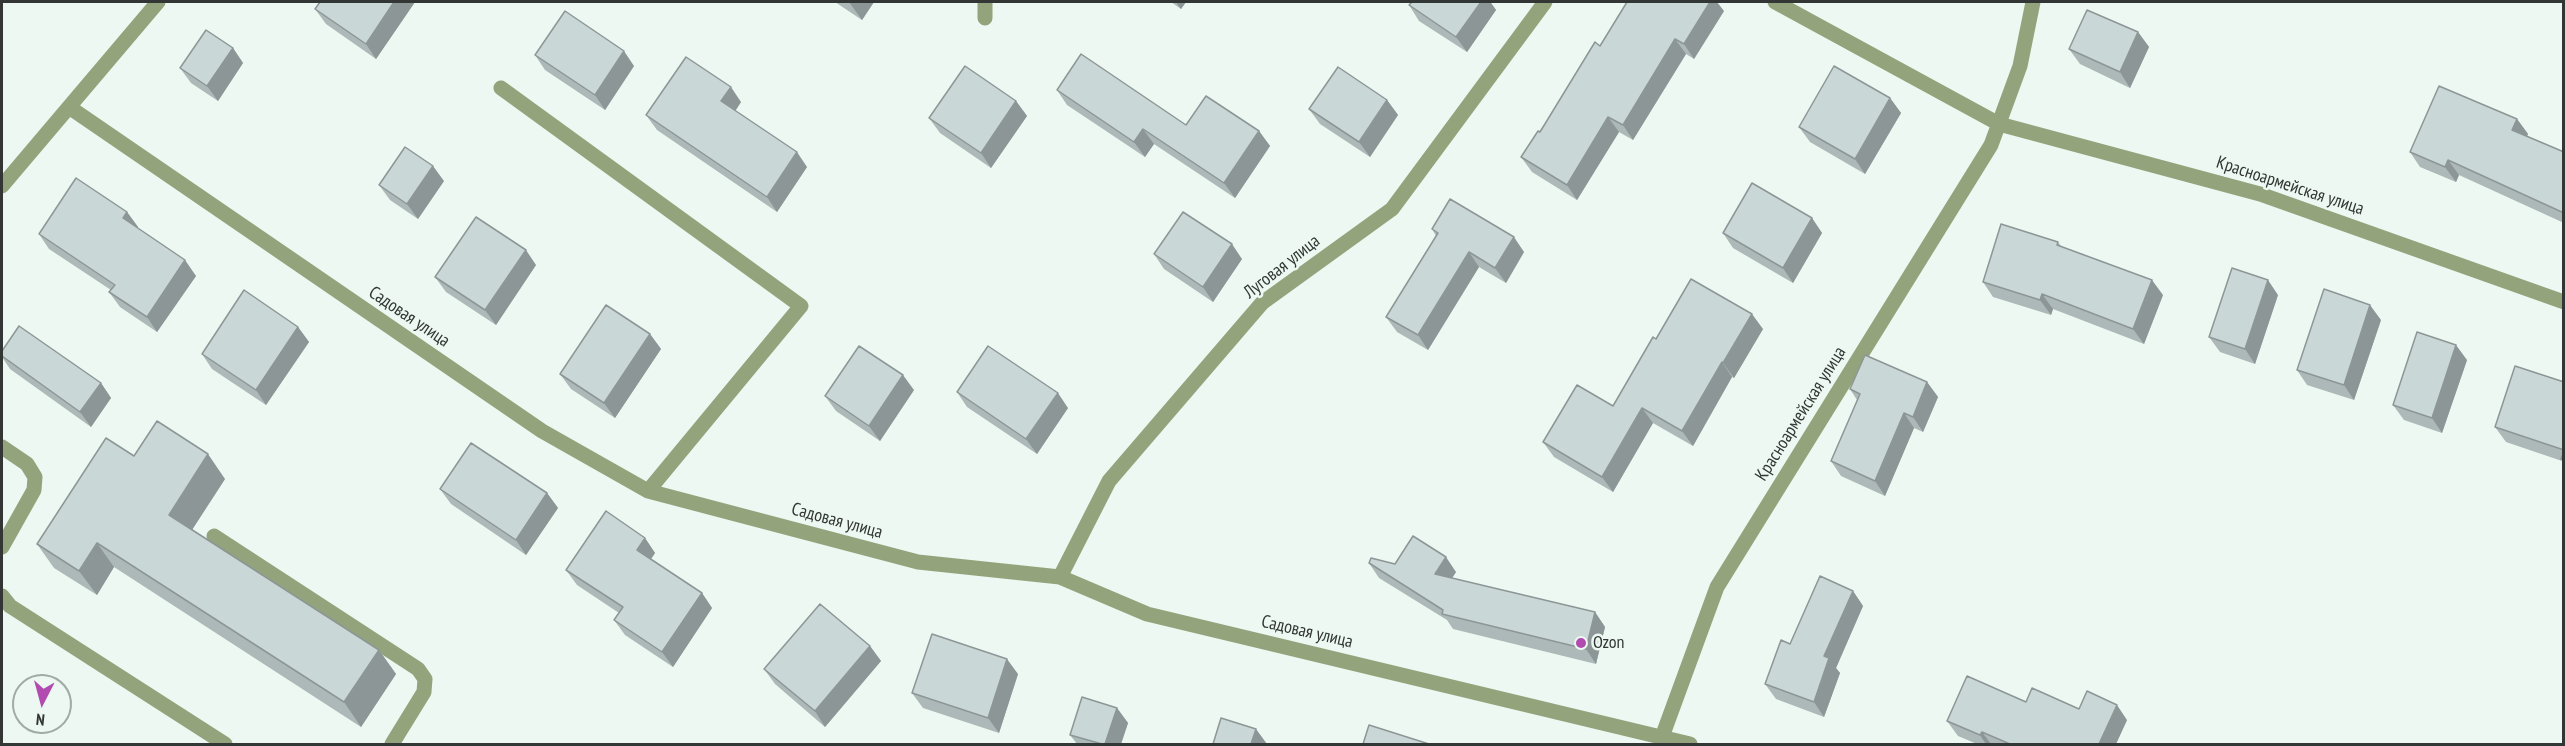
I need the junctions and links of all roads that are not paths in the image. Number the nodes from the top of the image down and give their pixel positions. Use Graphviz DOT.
graph roads {
  1 [pos="158,2"];
  2 [pos="985,2"];
  3 [pos="1545,2"];
  4 [pos="1775,2"];
  5 [pos="2033,2"];
  6 [pos="985,18"];
  7 [pos="501,88"];
  8 [pos="69,107"];
  9 [pos="1999,124"];
  10 [pos="2,186"];
  11 [pos="2564,302"];
  12 [pos="2,447"];
  13 [pos="648,490"];
  14 [pos="214,536"];
  15 [pos="2,547"];
  16 [pos="1060,577"];
  17 [pos="2,596"];
  18 [pos="1662,737"];
  19 [pos="225,744"];
  20 [pos="392,744"];
  21 [pos="1690,744"];
  1 -- 8 [label="street"];
  2 -- 6 [label="street"];
  3 -- 16 [label="street, Луговая улица"];
  4 -- 9 [label="street"];
  5 -- 9 [label="street, Красноармейская улица"];
  7 -- 13 [label="street"];
  8 -- 10 [label="street"];
  8 -- 13 [label="street, Садовая улица"];
  9 -- 11 [label="street, Красноармейская улица"];
  9 -- 18 [label="street, Красноармейская улица"];
  12 -- 15 [label="street"];
  13 -- 16 [label="street, Садовая улица"];
  14 -- 20 [label="street"];
  16 -- 18 [label="street, Садовая улица"];
  17 -- 19 [label="street"];
  18 -- 21 [label="street, Садовая улица"];
}
